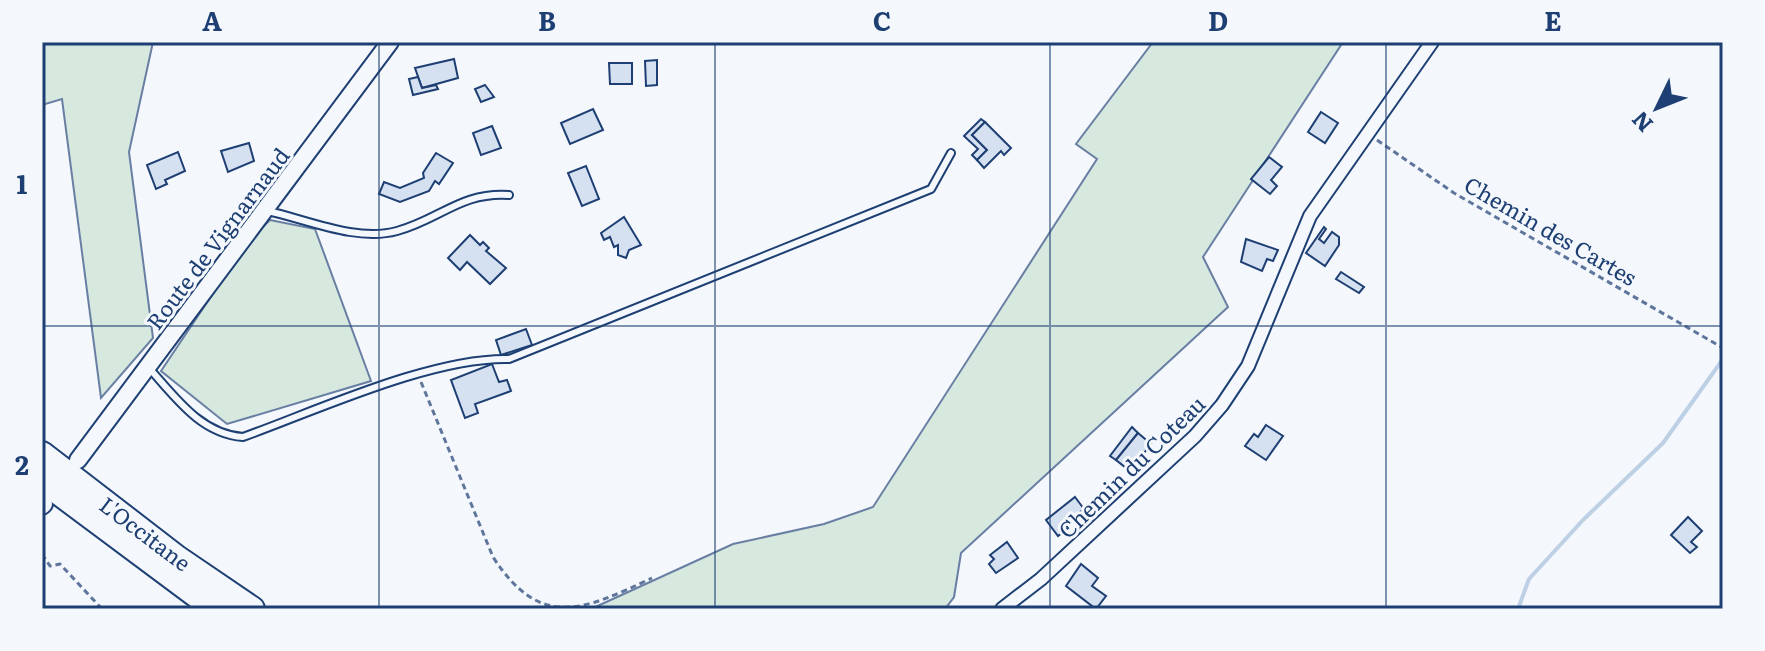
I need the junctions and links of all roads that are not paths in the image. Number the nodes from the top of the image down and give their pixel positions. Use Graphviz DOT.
graph roads {
  1 [pos="390,42"];
  2 [pos="1432,42"];
  3 [pos="951,153"];
  4 [pos="509,195"];
  5 [pos="265,210"];
  6 [pos="148,367"];
  7 [pos="42,454"];
  8 [pos="78,460"];
  9 [pos="43,497"];
  10 [pos="215,609"];
  11 [pos="252,609"];
  12 [pos="1002,609"];
  1 -- 5 [label="street, Route de Vignarnaud"];
  2 -- 12 [label="street, Chemin du Coteau"];
  3 -- 6 [label="lane"];
  4 -- 5 [label="lane"];
  5 -- 6 [label="street, Route de Vignarnaud"];
  6 -- 8 [label="street, Route de Vignarnaud"];
  7 -- 11 [label="highway, L'Occitane"];
  9 -- 10 [label="highway, L'Occitane"];
}
